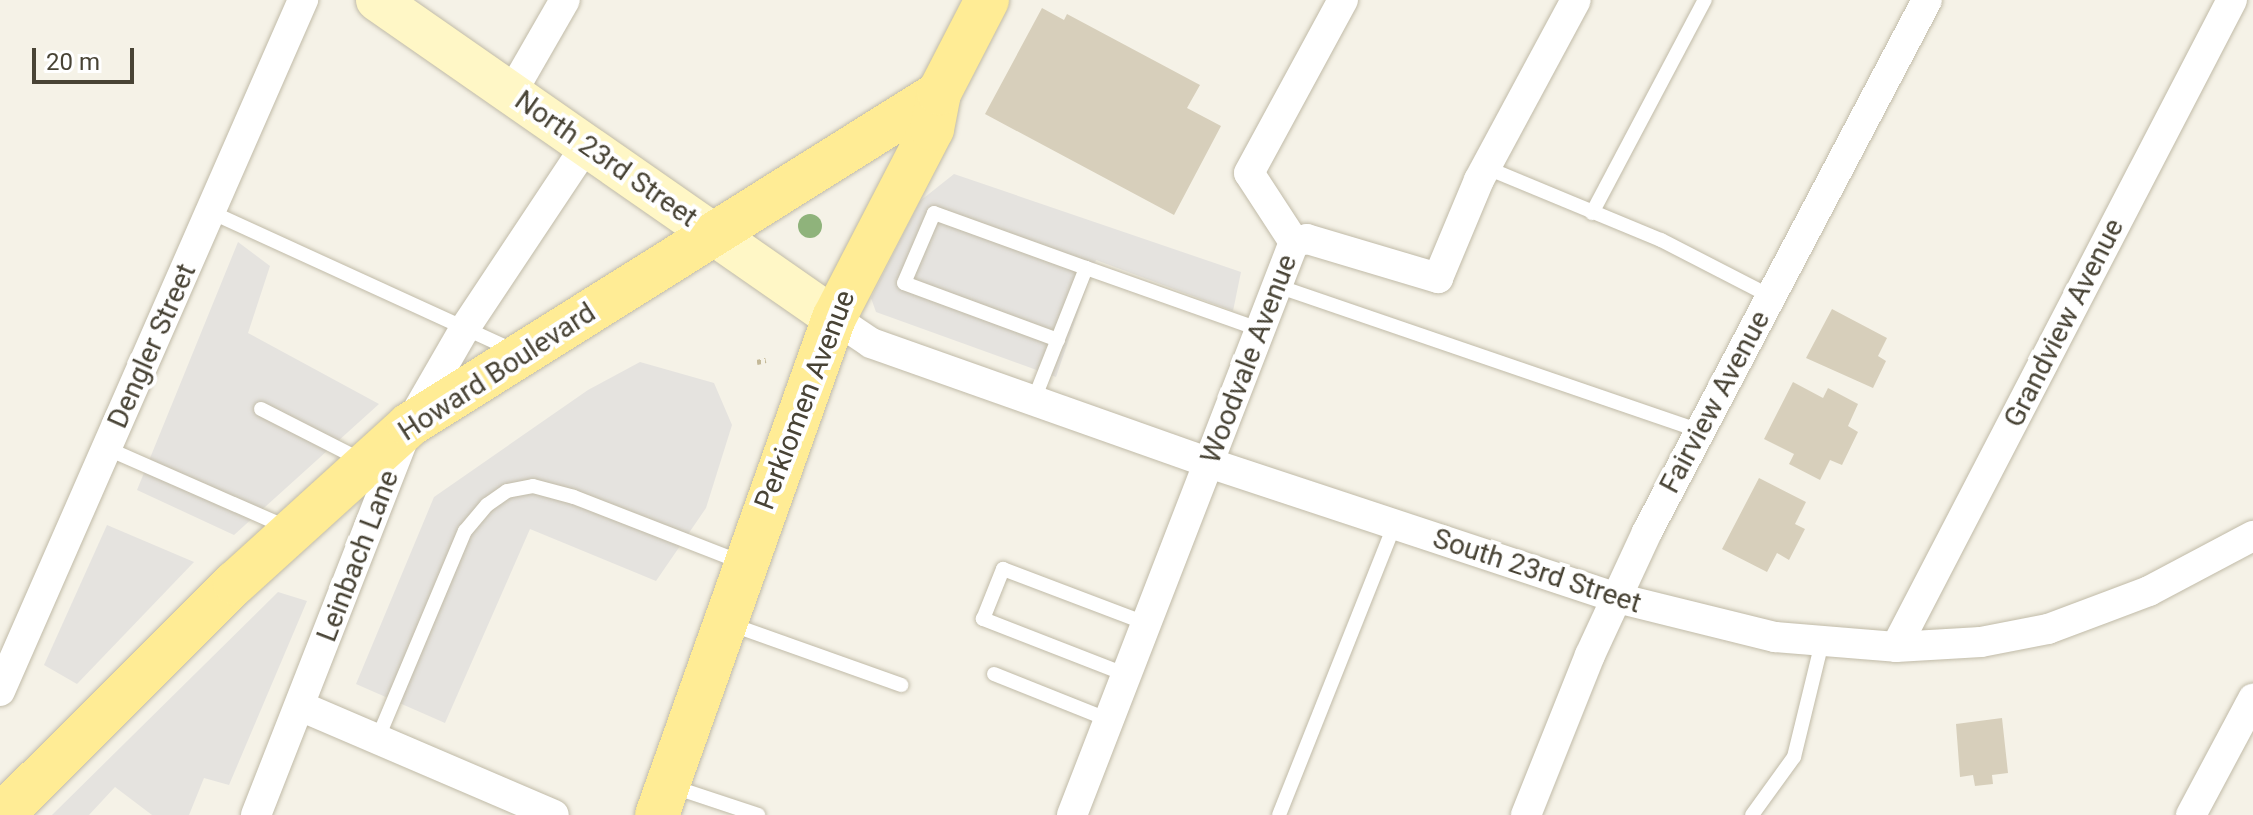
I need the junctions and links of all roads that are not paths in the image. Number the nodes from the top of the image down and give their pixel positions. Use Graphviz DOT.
graph roads {
  1 [pos="303,0"];
  2 [pos="377,0"];
  3 [pos="565,0"];
  4 [pos="987,0"];
  5 [pos="1343,0"];
  6 [pos="1576,0"];
  7 [pos="1705,0"];
  8 [pos="2232,0"];
  9 [pos="1916,4"];
  10 [pos="512,92"];
  11 [pos="939,93"];
  12 [pos="586,146"];
  13 [pos="1487,168"];
  14 [pos="211,212"];
  15 [pos="1592,213"];
  16 [pos="713,234"];
  17 [pos="1294,242"];
  18 [pos="1086,268"];
  19 [pos="1277,286"];
  20 [pos="1770,296"];
  21 [pos="834,318"];
  22 [pos="465,328"];
  23 [pos="1261,330"];
  24 [pos="1058,340"];
  25 [pos="520,353"];
  26 [pos="1033,402"];
  27 [pos="261,409"];
  28 [pos="409,425"];
  29 [pos="1700,431"];
  30 [pos="106,448"];
  31 [pos="367,463"];
  32 [pos="1209,463"];
  33 [pos="1394,526"];
  34 [pos="292,530"];
  35 [pos="2253,536"];
  36 [pos="743,563"];
  37 [pos="1617,598"];
  38 [pos="722,621"];
  39 [pos="1148,624"];
  40 [pos="1822,642"];
  41 [pos="1896,647"];
  42 [pos="994,674"];
  43 [pos="1127,675"];
  44 [pos="901,685"];
  45 [pos="0,691"];
  46 [pos="2253,699"];
  47 [pos="300,706"];
  48 [pos="1109,720"];
  49 [pos="377,740"];
  50 [pos="662,800"];
  51 [pos="2,815"];
  52 [pos="256,815"];
  53 [pos="554,815"];
  54 [pos="758,815"];
  55 [pos="1072,815"];
  56 [pos="1279,815"];
  57 [pos="1526,815"];
  58 [pos="1752,815"];
  59 [pos="2191,815"];
  1 -- 14 [label="street, Dengler Street"];
  2 -- 10 [label="main road, North 23rd Street"];
  3 -- 10 [label="street"];
  4 -- 11 [label="main road, Perkiomen Avenue"];
  5 -- 17 [label="street"];
  6 -- 13 [label="street, Woodvale Avenue"];
  7 -- 15 [label="lane"];
  8 -- 41 [label="street, Grandview Avenue"];
  9 -- 20 [label="street, Fairview Avenue"];
  10 -- 12 [label="main road, North 23rd Street"];
  11 -- 16 [label="main road, Howard Boulevard"];
  11 -- 21 [label="main road, Perkiomen Avenue"];
  12 -- 16 [label="main road, North 23rd Street"];
  12 -- 22 [label="street, Leinbach Lane"];
  13 -- 15 [label="lane"];
  13 -- 17 [label="street, Woodvale Avenue"];
  14 -- 22 [label="lane"];
  14 -- 30 [label="street, Dengler Street"];
  15 -- 20 [label="lane"];
  16 -- 21 [label="main road, North 23rd Street"];
  16 -- 25 [label="main road, Howard Boulevard"];
  17 -- 19 [label="street, Woodvale Avenue"];
  18 -- 23 [label="lane"];
  18 -- 24 [label="lane"];
  18 -- 24 [label="lane"];
  19 -- 23 [label="street, Woodvale Avenue"];
  19 -- 29 [label="lane"];
  20 -- 29 [label="street, Fairview Avenue"];
  21 -- 26 [label="street, South 23rd Street"];
  21 -- 36 [label="main road, Perkiomen Avenue"];
  22 -- 25 [label="lane"];
  22 -- 28 [label="street, Leinbach Lane"];
  23 -- 32 [label="street, Woodvale Avenue"];
  24 -- 26 [label="lane"];
  25 -- 28 [label="main road, Howard Boulevard"];
  26 -- 32 [label="street, South 23rd Street"];
  27 -- 31 [label="lane"];
  28 -- 31 [label="main road, Howard Boulevard"];
  28 -- 47 [label="street, Leinbach Lane"];
  29 -- 37 [label="street, Fairview Avenue"];
  30 -- 34 [label="lane"];
  30 -- 45 [label="street, Dengler Street"];
  31 -- 34 [label="main road, Howard Boulevard"];
  32 -- 33 [label="street, South 23rd Street"];
  32 -- 39 [label="street, Woodvale Avenue"];
  33 -- 37 [label="street, South 23rd Street"];
  33 -- 56 [label="lane"];
  34 -- 51 [label="main road, Howard Boulevard"];
  35 -- 41 [label="street, South 23rd Street"];
  36 -- 38 [label="main road, Perkiomen Avenue"];
  36 -- 49 [label="lane"];
  37 -- 40 [label="street, South 23rd Street"];
  37 -- 57 [label="street, Fairview Avenue"];
  38 -- 44 [label="lane"];
  38 -- 50 [label="main road, Perkiomen Avenue"];
  39 -- 43 [label="street, Woodvale Avenue"];
  39 -- 43 [label="lane"];
  40 -- 41 [label="street, South 23rd Street"];
  40 -- 58 [label="lane"];
  42 -- 48 [label="lane"];
  43 -- 48 [label="street, Woodvale Avenue"];
  46 -- 59 [label="street"];
  47 -- 49 [label="street"];
  47 -- 52 [label="street, Leinbach Lane"];
  48 -- 55 [label="street, Woodvale Avenue"];
  49 -- 53 [label="street"];
  50 -- 54 [label="lane"];
}
